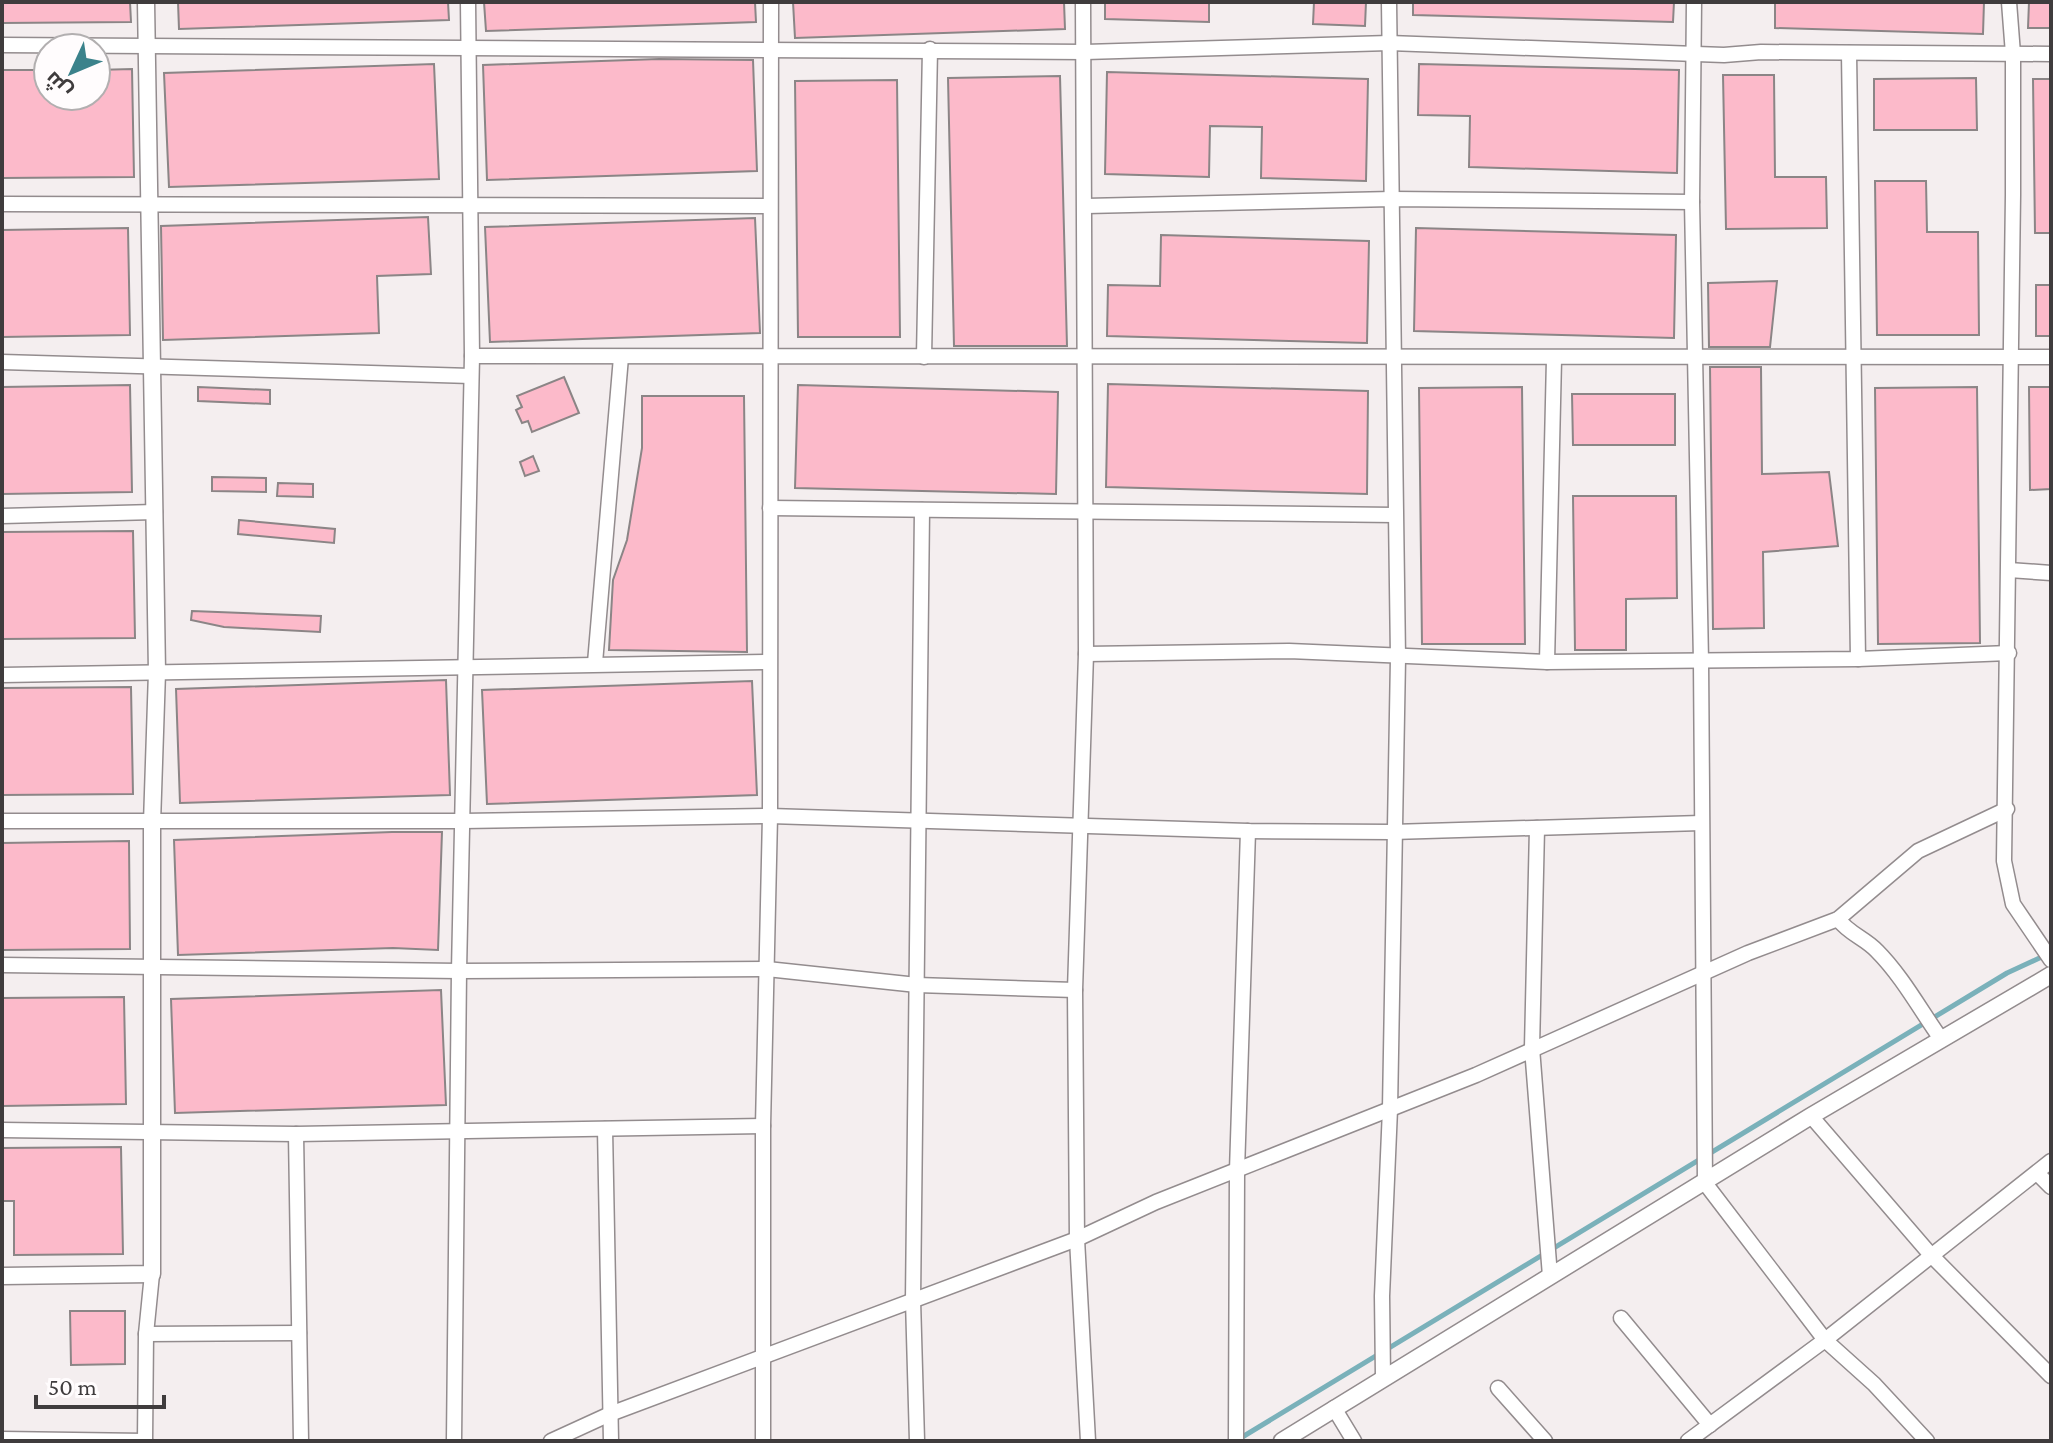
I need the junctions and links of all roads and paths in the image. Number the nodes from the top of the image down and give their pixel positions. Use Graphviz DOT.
graph roads {
  1 [pos="146,2"];
  2 [pos="468,2"];
  3 [pos="771,2"];
  4 [pos="1083,2"];
  5 [pos="1389,2"];
  6 [pos="1694,2"];
  7 [pos="2009,2"];
  8 [pos="1389,43"];
  9 [pos="2,45"];
  10 [pos="147,45"];
  11 [pos="467,47"];
  12 [pos="771,48"];
  13 [pos="930,49"];
  14 [pos="1085,52"];
  15 [pos="1693,53"];
  16 [pos="1849,53"];
  17 [pos="2013,54"];
  18 [pos="2051,54"];
  19 [pos="1392,199"];
  20 [pos="1692,202"];
  21 [pos="2,204"];
  22 [pos="769,206"];
  23 [pos="1086,206"];
  24 [pos="149,207"];
  25 [pos="469,208"];
  26 [pos="472,356"];
  27 [pos="621,357"];
  28 [pos="770,357"];
  29 [pos="924,357"];
  30 [pos="2051,357"];
  31 [pos="1085,358"];
  32 [pos="2009,358"];
  33 [pos="1395,359"];
  34 [pos="1554,359"];
  35 [pos="1696,359"];
  36 [pos="1852,360"];
  37 [pos="2,362"];
  38 [pos="153,368"];
  39 [pos="471,376"];
  40 [pos="770,508"];
  41 [pos="922,510"];
  42 [pos="155,512"];
  43 [pos="1086,514"];
  44 [pos="1395,515"];
  45 [pos="2,516"];
  46 [pos="2009,570"];
  47 [pos="2051,573"];
  48 [pos="2009,653"];
  49 [pos="1086,654"];
  50 [pos="1398,658"];
  51 [pos="1858,659"];
  52 [pos="1701,661"];
  53 [pos="769,662"];
  54 [pos="1547,662"];
  55 [pos="595,663"];
  56 [pos="464,666"];
  57 [pos="157,672"];
  58 [pos="2,675"];
  59 [pos="2007,809"];
  60 [pos="770,816"];
  61 [pos="919,819"];
  62 [pos="2,821"];
  63 [pos="463,821"];
  64 [pos="152,823"];
  65 [pos="1701,823"];
  66 [pos="1081,827"];
  67 [pos="1537,828"];
  68 [pos="1248,831"];
  69 [pos="1392,832"];
  70 [pos="1838,919"];
  71 [pos="2051,960"];
  72 [pos="2,965"];
  73 [pos="151,968"];
  74 [pos="767,969"];
  75 [pos="459,971"];
  76 [pos="2051,975"];
  77 [pos="1701,977"];
  78 [pos="917,985"];
  79 [pos="1075,990"];
  80 [pos="1941,1039"];
  81 [pos="1532,1048"];
  82 [pos="1390,1109"];
  83 [pos="1811,1116"];
  84 [pos="763,1126"];
  85 [pos="605,1129"];
  86 [pos="2,1130"];
  87 [pos="457,1130"];
  88 [pos="152,1133"];
  89 [pos="296,1134"];
  90 [pos="2051,1161"];
  91 [pos="1237,1171"];
  92 [pos="2038,1174"];
  93 [pos="1705,1183"];
  94 [pos="2051,1187"];
  95 [pos="1077,1239"];
  96 [pos="1930,1254"];
  97 [pos="152,1274"];
  98 [pos="2,1276"];
  99 [pos="1550,1276"];
  100 [pos="913,1300"];
  101 [pos="1621,1318"];
  102 [pos="299,1333"];
  103 [pos="146,1334"];
  104 [pos="1825,1340"];
  105 [pos="761,1358"];
  106 [pos="2051,1376"];
  107 [pos="1383,1377"];
  108 [pos="1498,1388"];
  109 [pos="1334,1408"];
  110 [pos="610,1414"];
  111 [pos="1710,1425"];
  112 [pos="2,1439"];
  113 [pos="145,1441"];
  114 [pos="301,1441"];
  115 [pos="454,1441"];
  116 [pos="551,1441"];
  117 [pos="611,1441"];
  118 [pos="763,1441"];
  119 [pos="917,1441"];
  120 [pos="1088,1441"];
  121 [pos="1236,1441"];
  122 [pos="1282,1441"];
  123 [pos="1354,1441"];
  124 [pos="1545,1441"];
  125 [pos="1688,1441"];
  126 [pos="1927,1441"];
  1 -- 10 [label="street"];
  2 -- 11 [label="street"];
  3 -- 12 [label="street"];
  4 -- 14 [label="street"];
  5 -- 8 [label="street"];
  6 -- 15 [label="street"];
  7 -- 17 [label="street"];
  8 -- 14 [label="street"];
  8 -- 15 [label="street"];
  8 -- 19 [label="street"];
  9 -- 10 [label="street"];
  10 -- 11 [label="street"];
  10 -- 24 [label="street"];
  11 -- 12 [label="street"];
  11 -- 25 [label="street"];
  12 -- 13 [label="street"];
  12 -- 22 [label="street"];
  13 -- 14 [label="street"];
  13 -- 29 [label="street"];
  14 -- 23 [label="street"];
  15 -- 16 [label="street"];
  15 -- 20 [label="street"];
  16 -- 17 [label="street"];
  16 -- 36 [label="street"];
  17 -- 18 [label="street"];
  17 -- 32 [label="street"];
  19 -- 20 [label="street"];
  19 -- 23 [label="street"];
  19 -- 33 [label="street"];
  20 -- 35 [label="street"];
  21 -- 24 [label="street"];
  22 -- 25 [label="street"];
  22 -- 28 [label="street"];
  23 -- 31 [label="street"];
  24 -- 25 [label="street"];
  24 -- 38 [label="street"];
  25 -- 26 [label="street"];
  26 -- 27 [label="street"];
  26 -- 39 [label="street"];
  27 -- 28 [label="street"];
  27 -- 55 [label="street"];
  28 -- 29 [label="street"];
  28 -- 40 [label="street"];
  29 -- 31 [label="street"];
  30 -- 32 [label="street"];
  31 -- 33 [label="street"];
  31 -- 43 [label="street"];
  32 -- 36 [label="street"];
  32 -- 46 [label="street"];
  33 -- 34 [label="street"];
  33 -- 44 [label="street"];
  34 -- 35 [label="street"];
  34 -- 54 [label="street"];
  35 -- 36 [label="street"];
  35 -- 52 [label="street"];
  36 -- 51 [label="street"];
  37 -- 38 [label="street"];
  38 -- 39 [label="street"];
  38 -- 42 [label="street"];
  39 -- 56 [label="street"];
  40 -- 41 [label="street"];
  40 -- 53 [label="street"];
  41 -- 43 [label="street"];
  41 -- 61 [label="street"];
  42 -- 45 [label="street"];
  42 -- 57 [label="street"];
  43 -- 44 [label="street"];
  43 -- 49 [label="street"];
  44 -- 50 [label="street"];
  46 -- 47 [label="street"];
  46 -- 48 [label="street"];
  48 -- 51 [label="street"];
  48 -- 59 [label="street"];
  49 -- 50 [label="street"];
  49 -- 66 [label="street"];
  50 -- 54 [label="street"];
  50 -- 69 [label="street"];
  51 -- 52 [label="street"];
  52 -- 54 [label="street"];
  52 -- 65 [label="street"];
  53 -- 55 [label="street"];
  53 -- 60 [label="street"];
  55 -- 56 [label="street"];
  56 -- 57 [label="street"];
  56 -- 63 [label="street"];
  57 -- 58 [label="street"];
  57 -- 64 [label="street"];
  59 -- 70 [label="street"];
  59 -- 71 [label="street"];
  60 -- 61 [label="street"];
  60 -- 63 [label="street"];
  60 -- 74 [label="street"];
  61 -- 66 [label="street"];
  61 -- 78 [label="street"];
  62 -- 64 [label="street"];
  63 -- 64 [label="street"];
  63 -- 75 [label="street"];
  64 -- 73 [label="street"];
  65 -- 67 [label="street"];
  65 -- 77 [label="street"];
  66 -- 68 [label="street"];
  66 -- 79 [label="street"];
  67 -- 69 [label="street"];
  67 -- 81 [label="street"];
  68 -- 69 [label="street"];
  68 -- 91 [label="street"];
  69 -- 82 [label="street"];
  70 -- 77 [label="street"];
  70 -- 80 [label="street"];
  72 -- 73 [label="street"];
  73 -- 75 [label="street"];
  73 -- 88 [label="street"];
  74 -- 75 [label="street"];
  74 -- 78 [label="street"];
  74 -- 84 [label="street"];
  75 -- 87 [label="street"];
  76 -- 80 [label="street"];
  77 -- 81 [label="street"];
  77 -- 93 [label="street"];
  78 -- 79 [label="street"];
  78 -- 100 [label="street"];
  79 -- 95 [label="street"];
  80 -- 83 [label="street"];
  81 -- 82 [label="street"];
  81 -- 99 [label="street"];
  82 -- 91 [label="street"];
  82 -- 107 [label="street"];
  83 -- 93 [label="street"];
  83 -- 96 [label="street"];
  84 -- 85 [label="street"];
  84 -- 105 [label="street"];
  85 -- 87 [label="street"];
  85 -- 110 [label="street"];
  86 -- 88 [label="street"];
  87 -- 89 [label="street"];
  87 -- 115 [label="street"];
  88 -- 89 [label="street"];
  88 -- 97 [label="street"];
  89 -- 102 [label="street"];
  90 -- 92 [label="street"];
  91 -- 95 [label="street"];
  91 -- 121 [label="street"];
  92 -- 94 [label="street"];
  92 -- 96 [label="street"];
  93 -- 99 [label="street"];
  93 -- 104 [label="street"];
  95 -- 100 [label="street"];
  95 -- 120 [label="street"];
  96 -- 104 [label="street"];
  96 -- 106 [label="street"];
  97 -- 98 [label="street"];
  97 -- 103 [label="street"];
  99 -- 107 [label="street"];
  100 -- 105 [label="street"];
  100 -- 119 [label="street"];
  101 -- 111 [label="street"];
  102 -- 103 [label="street"];
  102 -- 114 [label="street"];
  103 -- 113 [label="street"];
  104 -- 111 [label="street"];
  104 -- 126 [label="street"];
  105 -- 110 [label="street"];
  105 -- 118 [label="street"];
  107 -- 109 [label="street"];
  108 -- 124 [label="street"];
  109 -- 122 [label="street"];
  109 -- 123 [label="street"];
  110 -- 116 [label="street"];
  110 -- 117 [label="street"];
  111 -- 125 [label="street"];
  112 -- 113 [label="street"];
}
